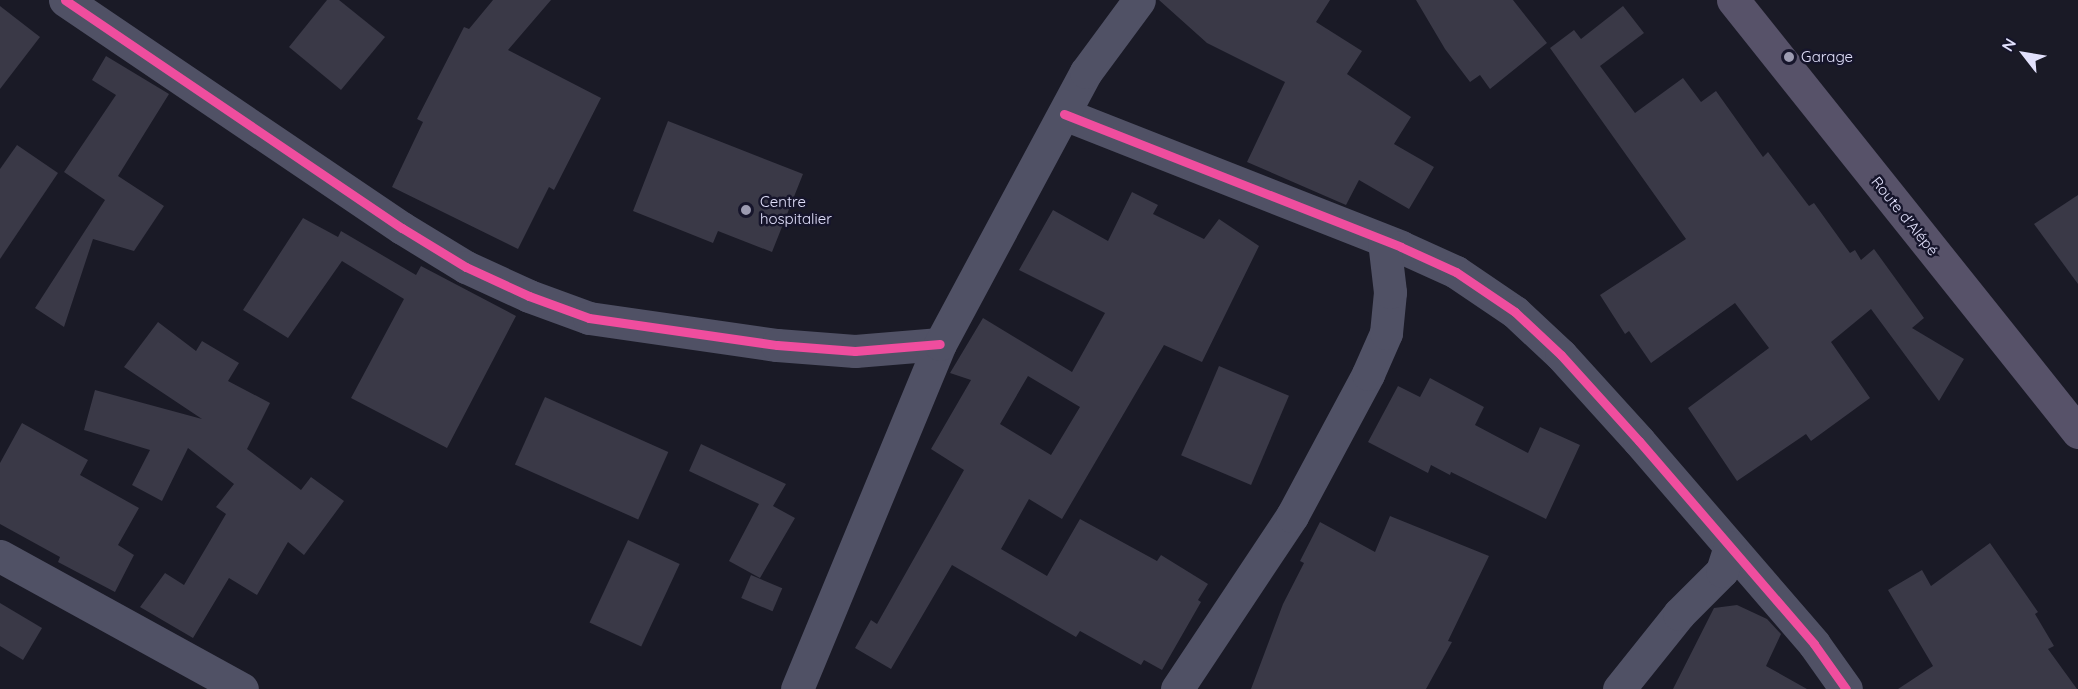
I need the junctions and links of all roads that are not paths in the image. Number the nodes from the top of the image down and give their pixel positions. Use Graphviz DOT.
graph roads {
  1 [pos="65,0"];
  2 [pos="1139,0"];
  3 [pos="1733,0"];
  4 [pos="1064,114"];
  5 [pos="1384,241"];
  6 [pos="940,344"];
  7 [pos="2078,432"];
  8 [pos="1730,547"];
  9 [pos="0,556"];
  10 [pos="242,689"];
  11 [pos="797,689"];
  12 [pos="1177,689"];
  13 [pos="1619,689"];
  14 [pos="1846,689"];
  1 -- 6 [label="street"];
  2 -- 4 [label="street"];
  3 -- 7 [label="main road, Route d'Alépé"];
  4 -- 5 [label="street"];
  4 -- 6 [label="street"];
  5 -- 8 [label="street"];
  5 -- 12 [label="street"];
  6 -- 11 [label="street"];
  8 -- 13 [label="street"];
  8 -- 14 [label="street"];
  9 -- 10 [label="street"];
}
